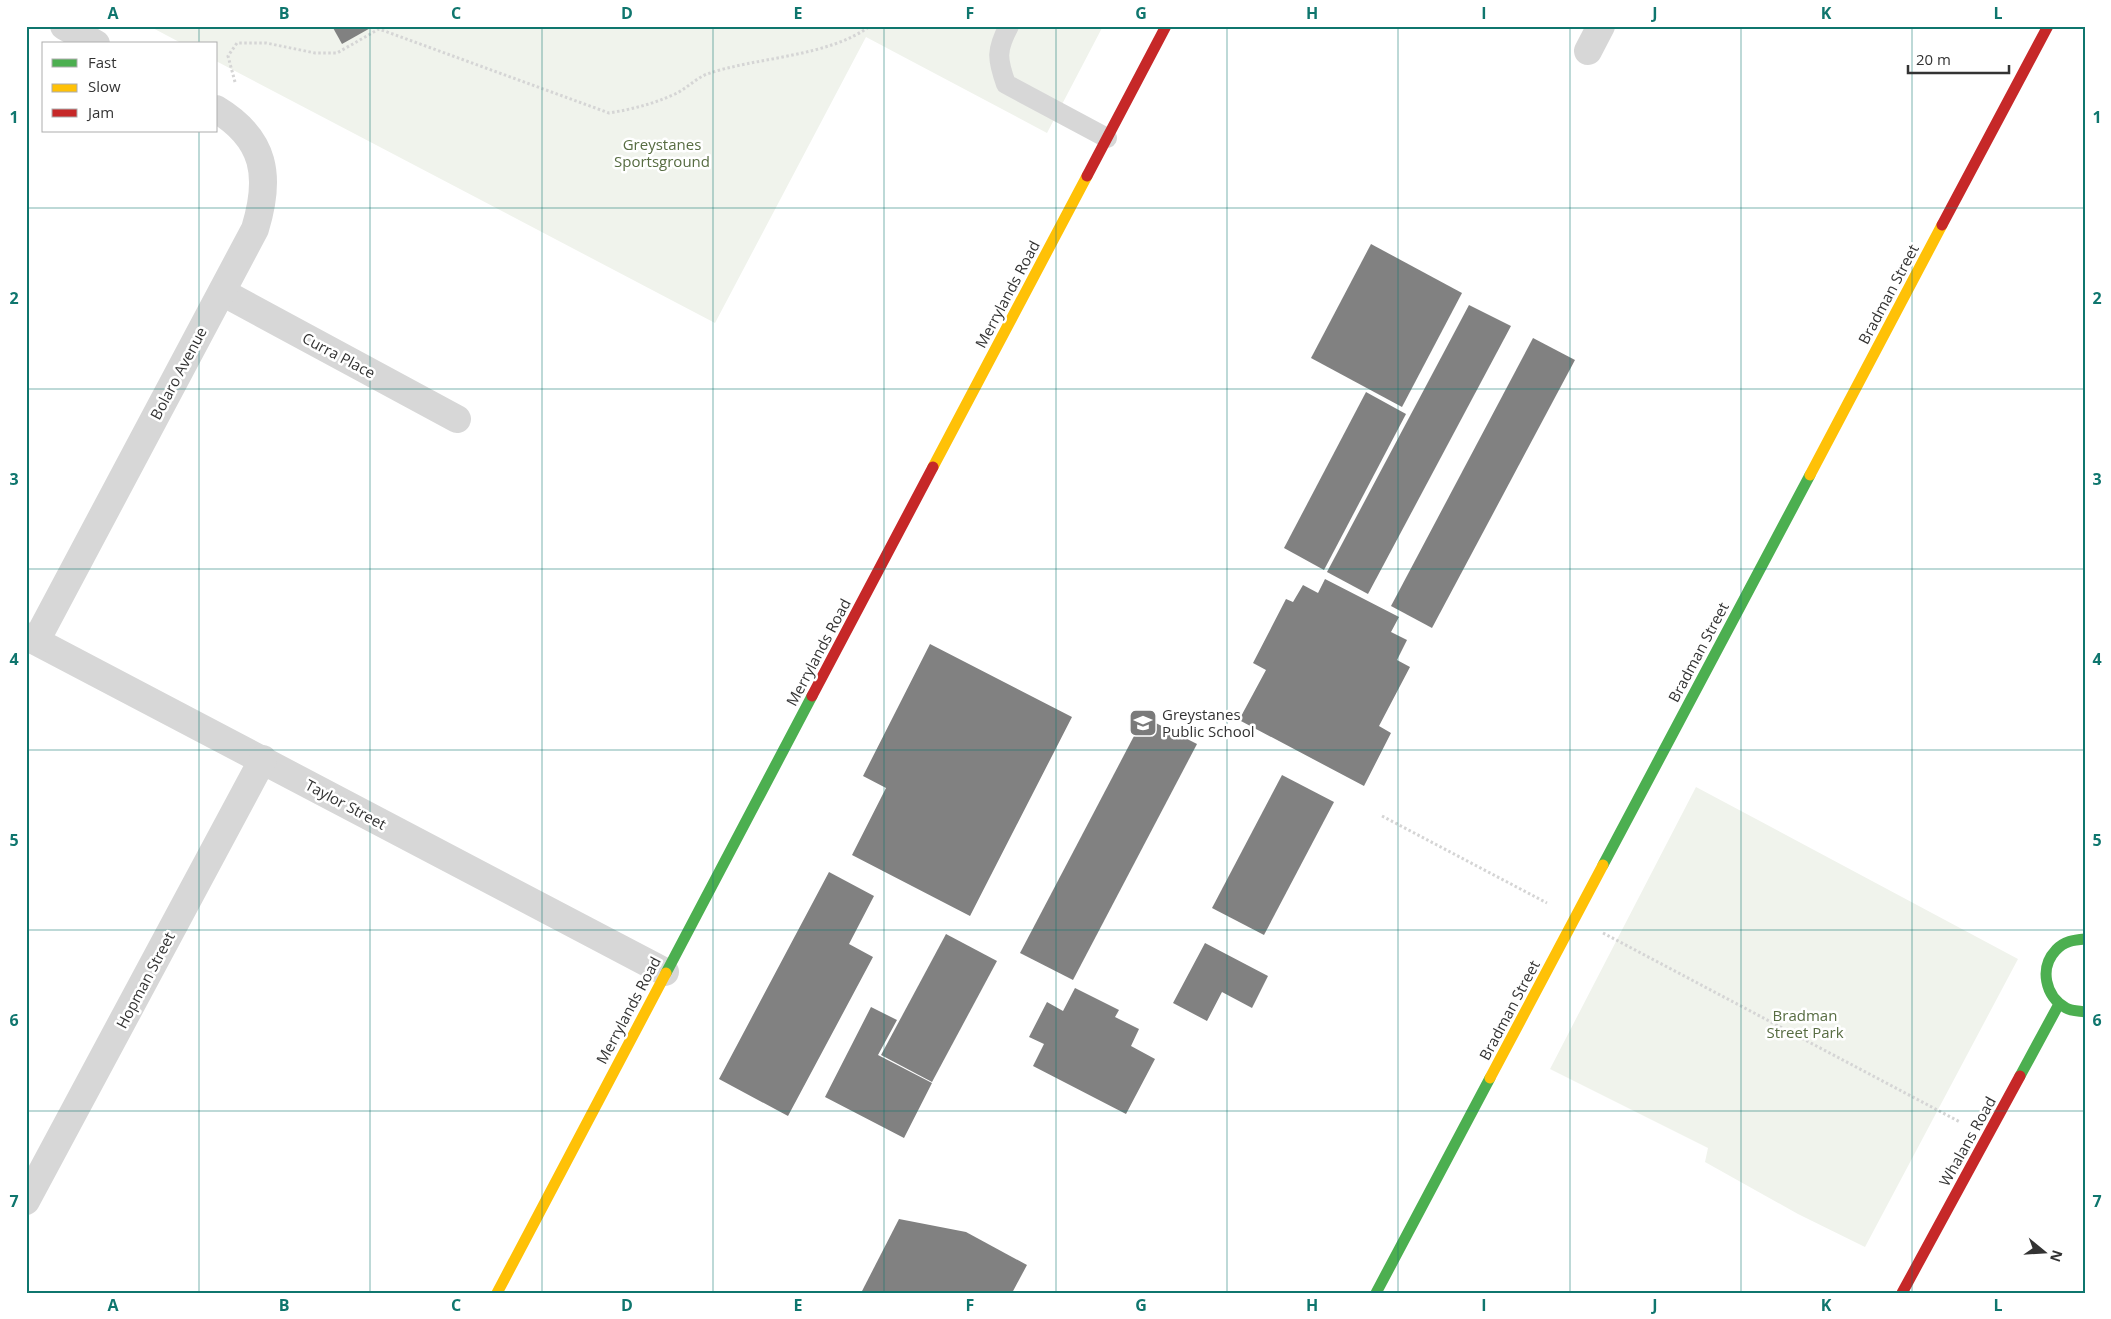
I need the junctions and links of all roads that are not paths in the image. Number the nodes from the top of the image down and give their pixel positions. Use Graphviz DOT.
graph roads {
  1 [pos="64,26"];
  2 [pos="1009,26"];
  3 [pos="1166,26"];
  4 [pos="1601,26"];
  5 [pos="2048,26"];
  6 [pos="92,42"];
  7 [pos="1588,51"];
  8 [pos="224,114"];
  9 [pos="1107,138"];
  10 [pos="222,292"];
  11 [pos="456,419"];
  12 [pos="31,638"];
  13 [pos="263,760"];
  14 [pos="2085,939"];
  15 [pos="665,972"];
  16 [pos="2059,1004"];
  17 [pos="2085,1012"];
  18 [pos="26,1201"];
  19 [pos="497,1293"];
  20 [pos="1376,1293"];
  21 [pos="1902,1293"];
  1 -- 6 [label="street"];
  2 -- 9 [label="lane"];
  3 -- 9 [label="street, Merrylands Road"];
  4 -- 7 [label="street"];
  5 -- 20 [label="street, Bradman Street"];
  8 -- 10 [label="street, Bolaro Avenue"];
  9 -- 15 [label="street, Merrylands Road"];
  10 -- 11 [label="street, Curra Place"];
  10 -- 12 [label="street, Bolaro Avenue"];
  12 -- 13 [label="street, Taylor Street"];
  13 -- 15 [label="street, Taylor Street"];
  13 -- 18 [label="street, Hopman Street"];
  14 -- 16 [label="street"];
  15 -- 19 [label="street, Merrylands Road"];
  16 -- 17 [label="street"];
  16 -- 21 [label="street, Whalans Road"];
}
